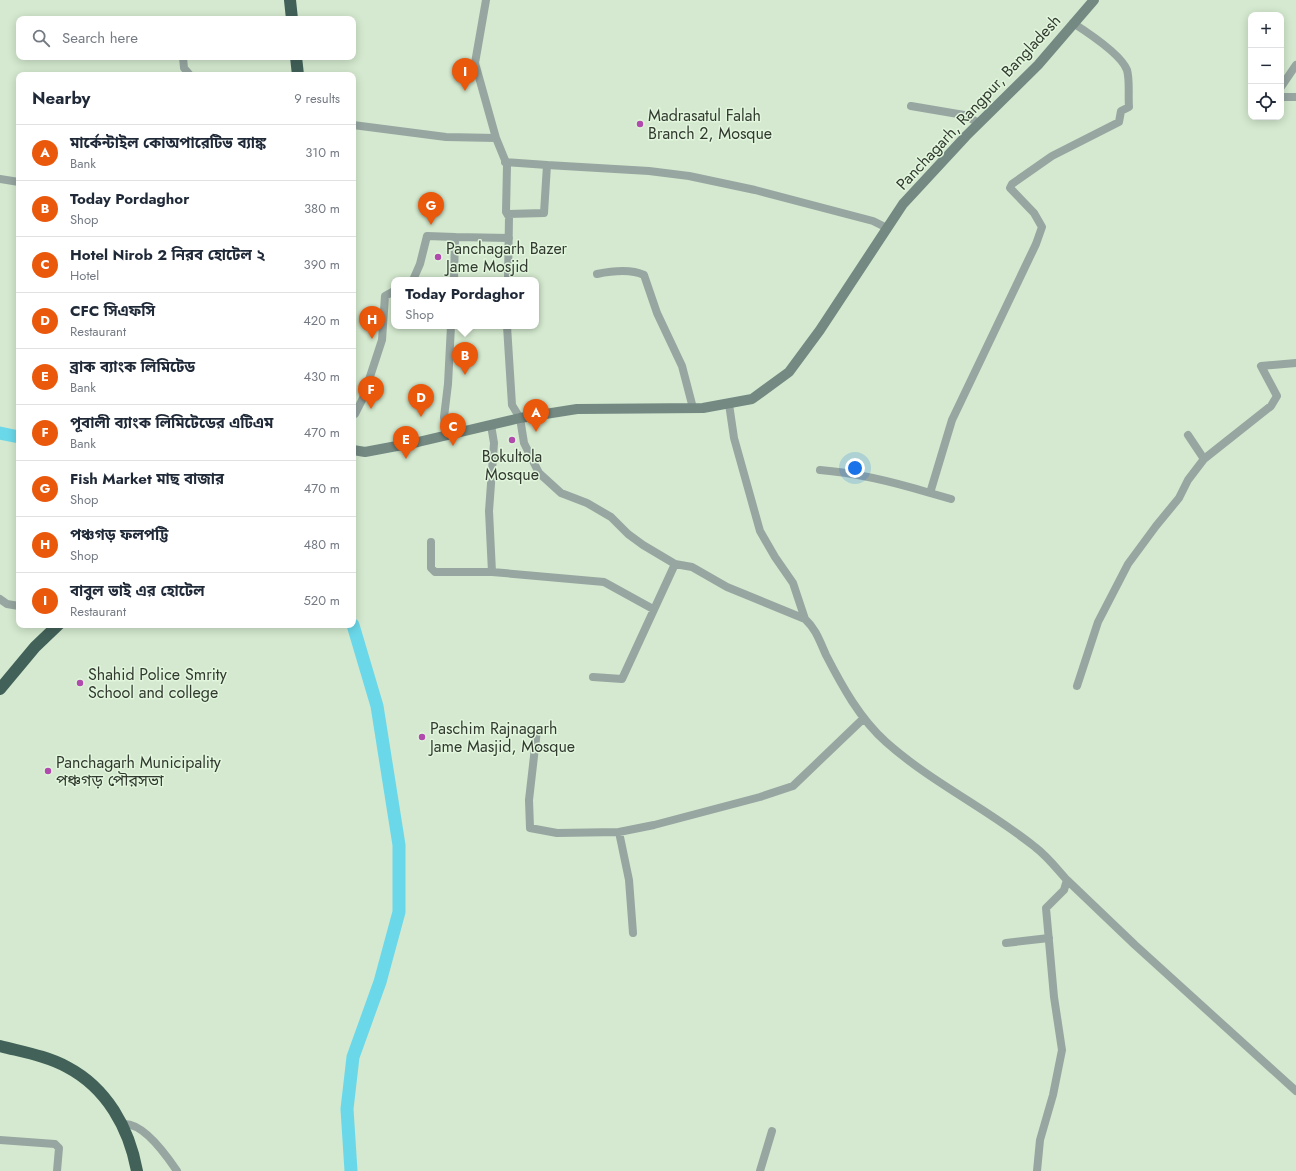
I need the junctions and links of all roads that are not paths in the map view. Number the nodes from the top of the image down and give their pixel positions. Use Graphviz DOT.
graph roads {
  1 [pos="290,0"];
  2 [pos="486,0"];
  3 [pos="1094,0"];
  4 [pos="292,16"];
  5 [pos="1074,23"];
  6 [pos="183,60"];
  7 [pos="296,60"];
  8 [pos="1296,65"];
  9 [pos="187,72"];
  10 [pos="298,72"];
  11 [pos="1282,84"];
  12 [pos="1296,97"];
  13 [pos="1284,98"];
  14 [pos="911,106"];
  15 [pos="980,123"];
  16 [pos="356,125"];
  17 [pos="496,138"];
  18 [pos="505,162"];
  19 [pos="547,165"];
  20 [pos="0,179"];
  21 [pos="16,182"];
  22 [pos="508,214"];
  23 [pos="887,228"];
  24 [pos="455,237"];
  25 [pos="509,238"];
  26 [pos="597,274"];
  27 [pos="414,277"];
  28 [pos="454,277"];
  29 [pos="508,277"];
  30 [pos="391,293"];
  31 [pos="451,329"];
  32 [pos="506,329"];
  33 [pos="1296,363"];
  34 [pos="729,404"];
  35 [pos="693,408"];
  36 [pos="356,414"];
  37 [pos="520,418"];
  38 [pos="491,425"];
  39 [pos="446,435"];
  40 [pos="1188,435"];
  41 [pos="356,450"];
  42 [pos="1204,459"];
  43 [pos="820,470"];
  44 [pos="930,493"];
  45 [pos="951,499"];
  46 [pos="431,542"];
  47 [pos="675,564"];
  48 [pos="492,572"];
  49 [pos="0,599"];
  50 [pos="16,606"];
  51 [pos="653,609"];
  52 [pos="805,619"];
  53 [pos="55,628"];
  54 [pos="593,677"];
  55 [pos="1077,686"];
  56 [pos="0,689"];
  57 [pos="864,718"];
  58 [pos="537,730"];
  59 [pos="619,832"];
  60 [pos="1067,880"];
  61 [pos="633,933"];
  62 [pos="1049,938"];
  63 [pos="1006,943"];
  64 [pos="0,1046"];
  65 [pos="1296,1091"];
  66 [pos="123,1124"];
  67 [pos="772,1131"];
  68 [pos="0,1140"];
  69 [pos="58,1171"];
  70 [pos="137,1171"];
  71 [pos="177,1171"];
  72 [pos="760,1171"];
  73 [pos="1037,1171"];
  1 -- 4 [label="highway"];
  2 -- 17 [label="street"];
  3 -- 5 [label="street, Panchagarh, Rangpur, Bangladesh"];
  5 -- 15 [label="street, Panchagarh, Rangpur, Bangladesh"];
  5 -- 44 [label="street"];
  6 -- 9 [label="street"];
  7 -- 10 [label="highway"];
  8 -- 11 [label="street"];
  12 -- 13 [label="street"];
  14 -- 15 [label="street"];
  15 -- 23 [label="street, Panchagarh, Rangpur, Bangladesh"];
  16 -- 17 [label="street"];
  17 -- 18 [label="street"];
  18 -- 19 [label="street"];
  18 -- 22 [label="street"];
  19 -- 22 [label="street"];
  19 -- 23 [label="street"];
  20 -- 21 [label="street"];
  22 -- 25 [label="street"];
  23 -- 34 [label="street, Panchagarh, Rangpur, Bangladesh"];
  24 -- 25 [label="street"];
  24 -- 27 [label="street"];
  24 -- 28 [label="street"];
  25 -- 29 [label="street"];
  26 -- 35 [label="street"];
  30 -- 36 [label="street"];
  31 -- 39 [label="street"];
  32 -- 37 [label="street"];
  33 -- 42 [label="street"];
  34 -- 35 [label="street, Panchagarh, Rangpur, Bangladesh"];
  34 -- 52 [label="street"];
  35 -- 37 [label="street, Panchagarh, Rangpur, Bangladesh"];
  37 -- 38 [label="street, Panchagarh, Rangpur, Bangladesh"];
  37 -- 47 [label="street"];
  38 -- 39 [label="street, Panchagarh, Rangpur, Bangladesh"];
  38 -- 48 [label="street"];
  39 -- 41 [label="street, Panchagarh, Rangpur, Bangladesh"];
  40 -- 42 [label="street"];
  42 -- 55 [label="street"];
  43 -- 44 [label="street"];
  44 -- 45 [label="street"];
  46 -- 48 [label="street"];
  47 -- 51 [label="street"];
  47 -- 52 [label="street"];
  48 -- 51 [label="street"];
  49 -- 50 [label="street"];
  51 -- 54 [label="street"];
  52 -- 57 [label="street"];
  53 -- 56 [label="highway"];
  57 -- 59 [label="street"];
  57 -- 60 [label="street"];
  58 -- 59 [label="street"];
  59 -- 61 [label="street"];
  60 -- 62 [label="street"];
  60 -- 65 [label="street"];
  62 -- 63 [label="street"];
  62 -- 73 [label="street"];
  64 -- 66 [label="highway"];
  66 -- 70 [label="highway"];
  66 -- 71 [label="street"];
  67 -- 72 [label="street"];
  68 -- 69 [label="street"];
}
